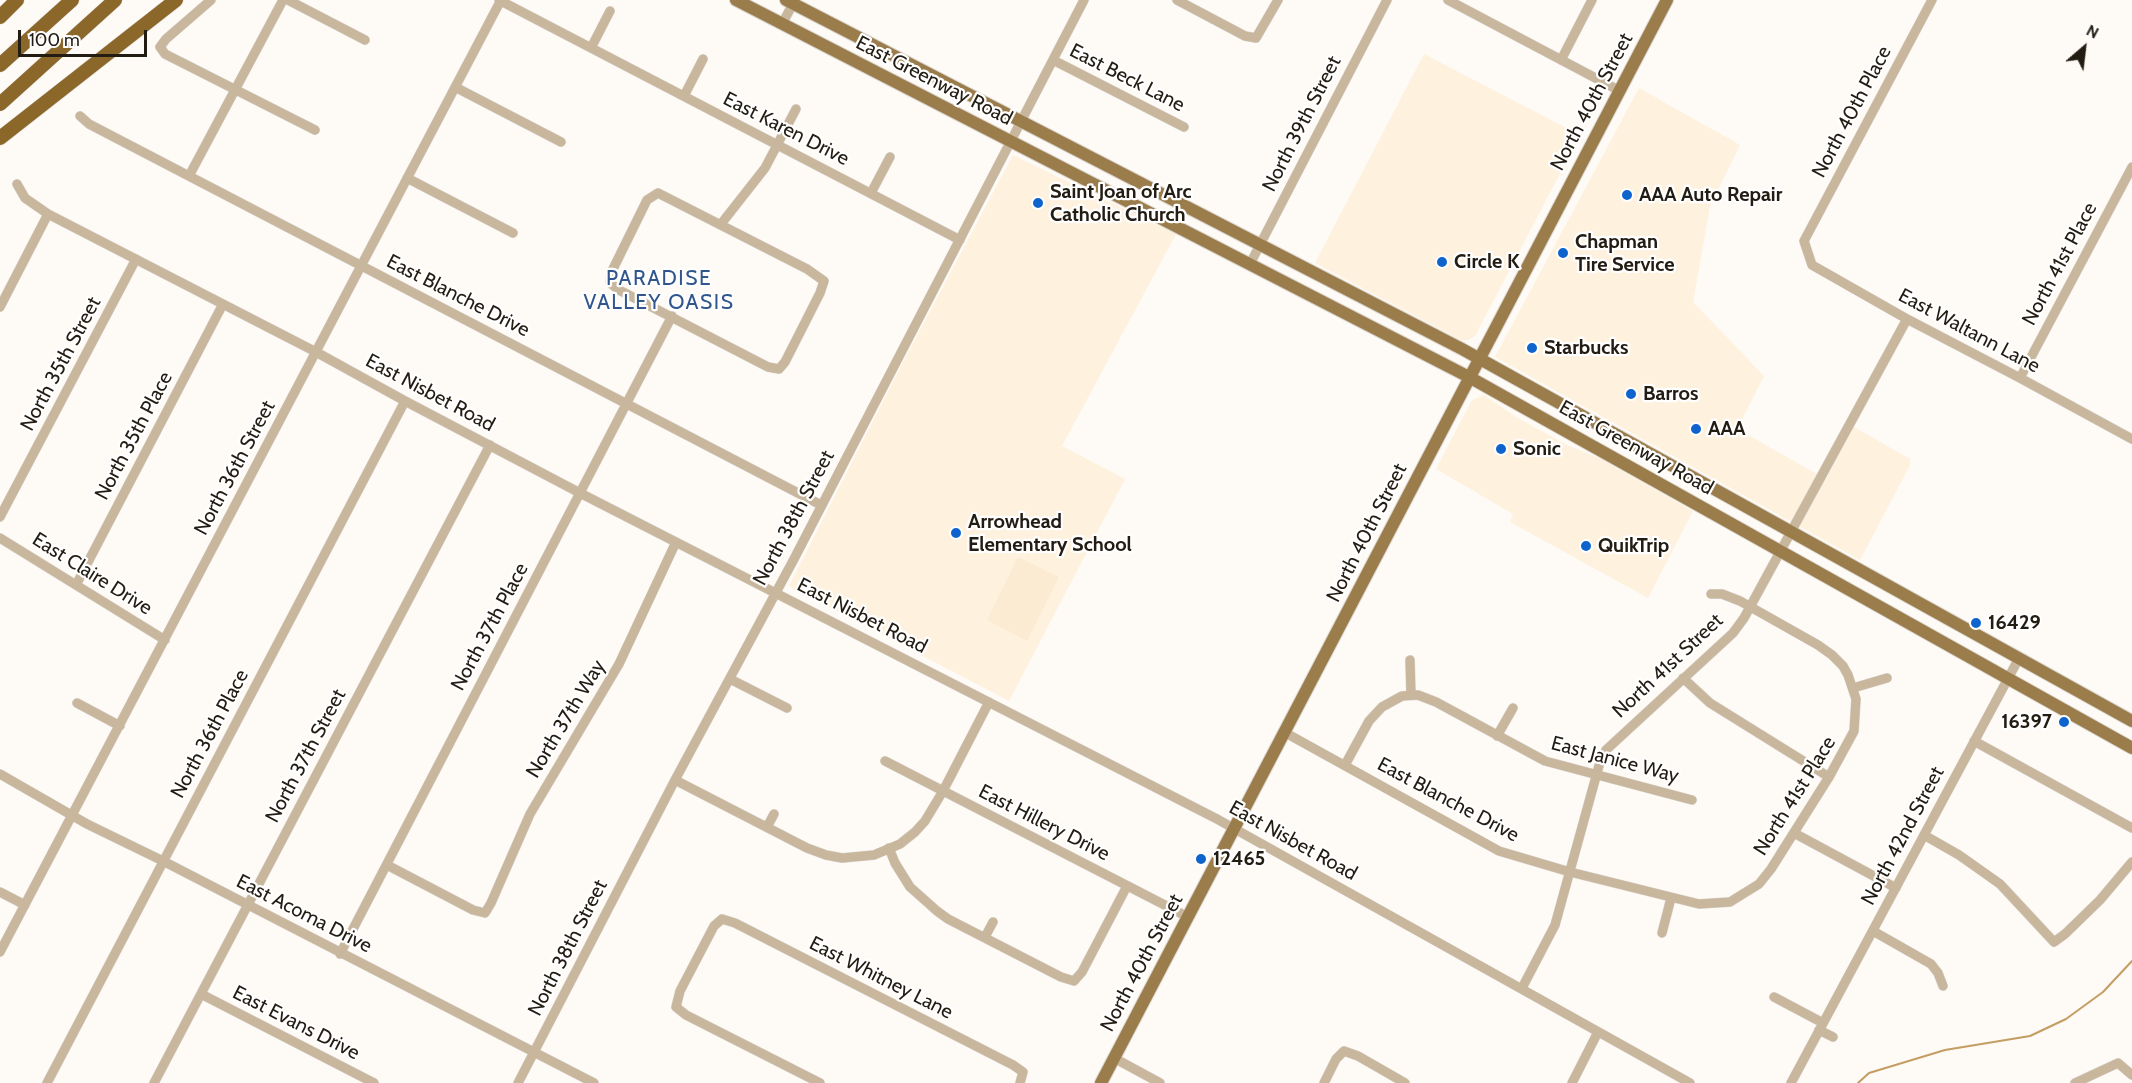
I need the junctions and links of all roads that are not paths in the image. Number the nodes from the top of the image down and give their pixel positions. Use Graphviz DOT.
graph roads {
  1 [pos="17,0"];
  2 [pos="72,0"];
  3 [pos="115,0"];
  4 [pos="176,0"];
  5 [pos="211,0"];
  6 [pos="283,0"];
  7 [pos="288,0"];
  8 [pos="500,0"];
  9 [pos="736,0"];
  10 [pos="1084,0"];
  11 [pos="1177,0"];
  12 [pos="1278,0"];
  13 [pos="1387,0"];
  14 [pos="1448,0"];
  15 [pos="1592,0"];
  16 [pos="1667,0"];
  17 [pos="1932,0"];
  18 [pos="791,1"];
  19 [pos="610,11"];
  20 [pos="0,17"];
  21 [pos="782,24"];
  22 [pos="365,40"];
  23 [pos="591,48"];
  24 [pos="703,59"];
  25 [pos="1053,60"];
  26 [pos="1561,60"];
  27 [pos="0,65"];
  28 [pos="456,87"];
  29 [pos="235,89"];
  30 [pos="1620,91"];
  31 [pos="684,96"];
  32 [pos="0,104"];
  33 [pos="796,109"];
  34 [pos="80,116"];
  35 [pos="1021,121"];
  36 [pos="1184,127"];
  37 [pos="315,130"];
  38 [pos="0,138"];
  39 [pos="561,142"];
  40 [pos="1011,142"];
  41 [pos="777,144"];
  42 [pos="890,158"];
  43 [pos="2132,167"];
  44 [pos="1126,175"];
  45 [pos="189,176"];
  46 [pos="407,178"];
  47 [pos="17,184"];
  48 [pos="871,193"];
  49 [pos="1115,195"];
  50 [pos="48,214"];
  51 [pos="721,224"];
  52 [pos="513,233"];
  53 [pos="960,240"];
  54 [pos="1804,241"];
  55 [pos="1260,244"];
  56 [pos="136,259"];
  57 [pos="1250,264"];
  58 [pos="361,266"];
  59 [pos="1,302"];
  60 [pos="223,304"];
  61 [pos="672,316"];
  62 [pos="1907,319"];
  63 [pos="316,352"];
  64 [pos="1479,358"];
  65 [pos="1469,377"];
  66 [pos="2020,378"];
  67 [pos="405,401"];
  68 [pos="627,403"];
  69 [pos="2132,440"];
  70 [pos="490,445"];
  71 [pos="580,492"];
  72 [pos="821,505"];
  73 [pos="0,517"];
  74 [pos="1792,531"];
  75 [pos="0,538"];
  76 [pos="676,542"];
  77 [pos="1782,552"];
  78 [pos="76,585"];
  79 [pos="776,592"];
  80 [pos="1711,594"];
  81 [pos="1917,601"];
  82 [pos="1750,607"];
  83 [pos="1905,621"];
  84 [pos="165,640"];
  85 [pos="2019,658"];
  86 [pos="1410,660"];
  87 [pos="1683,678"];
  88 [pos="1887,678"];
  89 [pos="2008,678"];
  90 [pos="729,679"];
  91 [pos="1853,688"];
  92 [pos="1411,695"];
  93 [pos="989,702"];
  94 [pos="77,704"];
  95 [pos="787,708"];
  96 [pos="1513,708"];
  97 [pos="2132,721"];
  98 [pos="120,726"];
  99 [pos="1284,732"];
  100 [pos="1497,736"];
  101 [pos="1974,741"];
  102 [pos="2132,748"];
  103 [pos="885,761"];
  104 [pos="1345,765"];
  105 [pos="0,774"];
  106 [pos="1596,775"];
  107 [pos="1829,777"];
  108 [pos="675,780"];
  109 [pos="943,791"];
  110 [pos="1692,800"];
  111 [pos="774,814"];
  112 [pos="72,816"];
  113 [pos="767,827"];
  114 [pos="1234,828"];
  115 [pos="2132,828"];
  116 [pos="1794,833"];
  117 [pos="1924,835"];
  118 [pos="889,848"];
  119 [pos="163,861"];
  120 [pos="2132,862"];
  121 [pos="387,865"];
  122 [pos="1570,872"];
  123 [pos="1127,886"];
  124 [pos="1896,888"];
  125 [pos="0,892"];
  126 [pos="1671,898"];
  127 [pos="1730,902"];
  128 [pos="25,905"];
  129 [pos="248,906"];
  130 [pos="1188,917"];
  131 [pos="993,922"];
  132 [pos="1873,931"];
  133 [pos="1662,933"];
  134 [pos="985,937"];
  135 [pos="0,952"];
  136 [pos="340,954"];
  137 [pos="1943,986"];
  138 [pos="1522,988"];
  139 [pos="201,994"];
  140 [pos="1774,997"];
  141 [pos="1821,1027"];
  142 [pos="1598,1032"];
  143 [pos="1833,1037"];
  144 [pos="535,1052"];
  145 [pos="1114,1058"];
  146 [pos="2132,1075"];
  147 [pos="1687,1082"];
  148 [pos="47,1083"];
  149 [pos="154,1083"];
  150 [pos="374,1083"];
  151 [pos="518,1083"];
  152 [pos="594,1083"];
  153 [pos="820,1083"];
  154 [pos="1020,1083"];
  155 [pos="1101,1083"];
  156 [pos="1160,1083"];
  157 [pos="1324,1083"];
  158 [pos="1405,1083"];
  159 [pos="1572,1083"];
  160 [pos="1791,1083"];
  161 [pos="2075,1083"];
  1 -- 20 [label="highway"];
  2 -- 27 [label="highway"];
  3 -- 32 [label="highway"];
  4 -- 38 [label="highway"];
  5 -- 29 [label="street"];
  6 -- 29 [label="street"];
  7 -- 22 [label="street"];
  8 -- 23 [label="street, East Karen Drive"];
  8 -- 28 [label="street, North 36th Street"];
  9 -- 21 [label="main road, East Greenway Road"];
  10 -- 25 [label="street, North 38th Street"];
  11 -- 12 [label="street"];
  13 -- 55 [label="street, North 39th Street"];
  14 -- 26 [label="street"];
  15 -- 26 [label="street"];
  16 -- 30 [label="main road, North 40th Street"];
  17 -- 54 [label="street, North 40th Place"];
  18 -- 21 [label="street"];
  18 -- 35 [label="main road, East Greenway Road"];
  19 -- 23 [label="street"];
  21 -- 40 [label="main road, East Greenway Road"];
  23 -- 31 [label="street, East Karen Drive"];
  24 -- 31 [label="street"];
  25 -- 35 [label="street, North 38th Street"];
  25 -- 36 [label="street, East Beck Lane"];
  26 -- 30 [label="street"];
  28 -- 39 [label="street"];
  28 -- 46 [label="street, North 36th Street"];
  29 -- 37 [label="street"];
  29 -- 45 [label="street"];
  30 -- 64 [label="main road, North 40th Street"];
  31 -- 41 [label="street, East Karen Drive"];
  33 -- 41 [label="street"];
  34 -- 45 [label="street, East Blanche Drive"];
  35 -- 40 [label="street, North 38th Street"];
  35 -- 44 [label="main road, East Greenway Road"];
  40 -- 49 [label="main road, East Greenway Road"];
  40 -- 53 [label="street, North 38th Street"];
  41 -- 48 [label="street, East Karen Drive"];
  41 -- 51 [label="street"];
  42 -- 48 [label="street"];
  43 -- 66 [label="street, North 41st Place"];
  44 -- 49 [label="main road"];
  44 -- 55 [label="main road, East Greenway Road"];
  45 -- 58 [label="street, East Blanche Drive"];
  46 -- 52 [label="street"];
  46 -- 58 [label="street, North 36th Street"];
  47 -- 50 [label="street, East Nisbet Road"];
  48 -- 53 [label="street, East Karen Drive"];
  49 -- 57 [label="main road, East Greenway Road"];
  50 -- 56 [label="street, East Nisbet Road"];
  50 -- 59 [label="street"];
  51 -- 61 [label="street"];
  51 -- 61 [label="street"];
  53 -- 72 [label="street, North 38th Street"];
  54 -- 62 [label="street, East Waltann Lane"];
  55 -- 57 [label="street, North 39th Street"];
  55 -- 64 [label="main road, East Greenway Road"];
  56 -- 60 [label="street, East Nisbet Road"];
  56 -- 73 [label="street, North 35th Street"];
  57 -- 65 [label="main road, East Greenway Road"];
  58 -- 63 [label="street, North 36th Street"];
  58 -- 68 [label="street, East Blanche Drive"];
  60 -- 63 [label="street, East Nisbet Road"];
  60 -- 78 [label="street, North 35th Place"];
  61 -- 68 [label="street, North 37th Place"];
  62 -- 66 [label="street, East Waltann Lane"];
  62 -- 74 [label="street, North 41st Street"];
  63 -- 67 [label="street, East Nisbet Road"];
  63 -- 84 [label="street, North 36th Street"];
  64 -- 65 [label="main road, North 40th Street"];
  64 -- 74 [label="main road, East Greenway Road"];
  65 -- 77 [label="main road, East Greenway Road"];
  65 -- 99 [label="main road, North 40th Street"];
  66 -- 69 [label="street, East Waltann Lane"];
  67 -- 70 [label="street, East Nisbet Road"];
  67 -- 119 [label="street, North 36th Place"];
  68 -- 71 [label="street, North 37th Place"];
  68 -- 72 [label="street, East Blanche Drive"];
  70 -- 71 [label="street, East Nisbet Road"];
  70 -- 129 [label="street, North 37th Street"];
  71 -- 76 [label="street, East Nisbet Road"];
  71 -- 121 [label="street, North 37th Place"];
  72 -- 79 [label="street, North 38th Street"];
  74 -- 77 [label="street, North 41st Street"];
  74 -- 81 [label="main road, East Greenway Road"];
  75 -- 78 [label="street, East Claire Drive"];
  76 -- 79 [label="street, East Nisbet Road"];
  76 -- 121 [label="street, North 37th Way"];
  77 -- 82 [label="street, North 41st Street"];
  77 -- 83 [label="main road, East Greenway Road"];
  78 -- 84 [label="street, East Claire Drive"];
  79 -- 90 [label="street, North 38th Street"];
  79 -- 93 [label="street, East Nisbet Road"];
  80 -- 82 [label="street"];
  81 -- 83 [label="main road"];
  81 -- 85 [label="main road, East Greenway Road"];
  82 -- 87 [label="street, North 41st Street"];
  82 -- 91 [label="street"];
  83 -- 89 [label="main road, East Greenway Road"];
  84 -- 98 [label="street, North 36th Street"];
  85 -- 89 [label="street, North 42nd Street"];
  85 -- 97 [label="main road, East Greenway Road"];
  86 -- 92 [label="street"];
  87 -- 106 [label="street, North 41st Street"];
  87 -- 107 [label="street"];
  88 -- 91 [label="street"];
  89 -- 101 [label="street, North 42nd Street"];
  89 -- 102 [label="main road, East Greenway Road"];
  90 -- 95 [label="street"];
  90 -- 108 [label="street, North 38th Street"];
  91 -- 107 [label="street, North 41st Place"];
  92 -- 100 [label="street, East Janice Way"];
  92 -- 104 [label="street"];
  93 -- 109 [label="street"];
  93 -- 114 [label="street, East Nisbet Road"];
  94 -- 98 [label="street"];
  96 -- 100 [label="street"];
  98 -- 112 [label="street, North 36th Street"];
  99 -- 104 [label="street, East Blanche Drive"];
  99 -- 114 [label="main road, North 40th Street"];
  100 -- 106 [label="street, East Janice Way"];
  101 -- 115 [label="street"];
  101 -- 117 [label="street, North 42nd Street"];
  103 -- 109 [label="street, East Hillery Drive"];
  104 -- 122 [label="street, East Blanche Drive"];
  105 -- 112 [label="street, East Acoma Drive"];
  106 -- 110 [label="street, East Janice Way"];
  106 -- 122 [label="street, North 41st Street"];
  107 -- 116 [label="street, North 41st Place"];
  108 -- 113 [label="street"];
  108 -- 144 [label="street, North 38th Street"];
  109 -- 118 [label="street"];
  109 -- 123 [label="street, East Hillery Drive"];
  111 -- 113 [label="street"];
  112 -- 119 [label="street, East Acoma Drive"];
  112 -- 128 [label="street, North 36th Street"];
  113 -- 118 [label="street"];
  114 -- 130 [label="main road, North 40th Street"];
  114 -- 138 [label="street, East Nisbet Road"];
  116 -- 124 [label="street"];
  116 -- 127 [label="street, North 41st Place"];
  117 -- 120 [label="street"];
  117 -- 124 [label="street, North 42nd Street"];
  118 -- 134 [label="street"];
  119 -- 129 [label="street, East Acoma Drive"];
  119 -- 148 [label="street, North 36th Place"];
  121 -- 136 [label="street, North 37th Place"];
  122 -- 126 [label="street, East Blanche Drive"];
  122 -- 138 [label="street, North 41st Street"];
  123 -- 130 [label="street, East Hillery Drive"];
  123 -- 134 [label="street"];
  124 -- 132 [label="street, North 42nd Street"];
  125 -- 128 [label="street"];
  126 -- 127 [label="street, East Blanche Drive"];
  126 -- 133 [label="street"];
  128 -- 135 [label="street, North 36th Street"];
  129 -- 136 [label="street, East Acoma Drive"];
  129 -- 139 [label="street, North 37th Street"];
  130 -- 145 [label="main road, North 40th Street"];
  131 -- 134 [label="street"];
  132 -- 137 [label="street"];
  132 -- 141 [label="street, North 42nd Street"];
  136 -- 144 [label="street, East Acoma Drive"];
  138 -- 142 [label="street, East Nisbet Road"];
  139 -- 149 [label="street, North 37th Street"];
  139 -- 150 [label="street, East Evans Drive"];
  140 -- 141 [label="street"];
  141 -- 143 [label="street"];
  141 -- 160 [label="street, North 42nd Street"];
  142 -- 147 [label="street, East Nisbet Road"];
  142 -- 159 [label="street"];
  144 -- 151 [label="street"];
  144 -- 152 [label="street, East Acoma Drive"];
  145 -- 155 [label="main road, North 40th Street"];
  145 -- 156 [label="street"];
  146 -- 161 [label="street"];
  153 -- 154 [label="street, East Whitney Lane"];
  157 -- 158 [label="street"];
}
